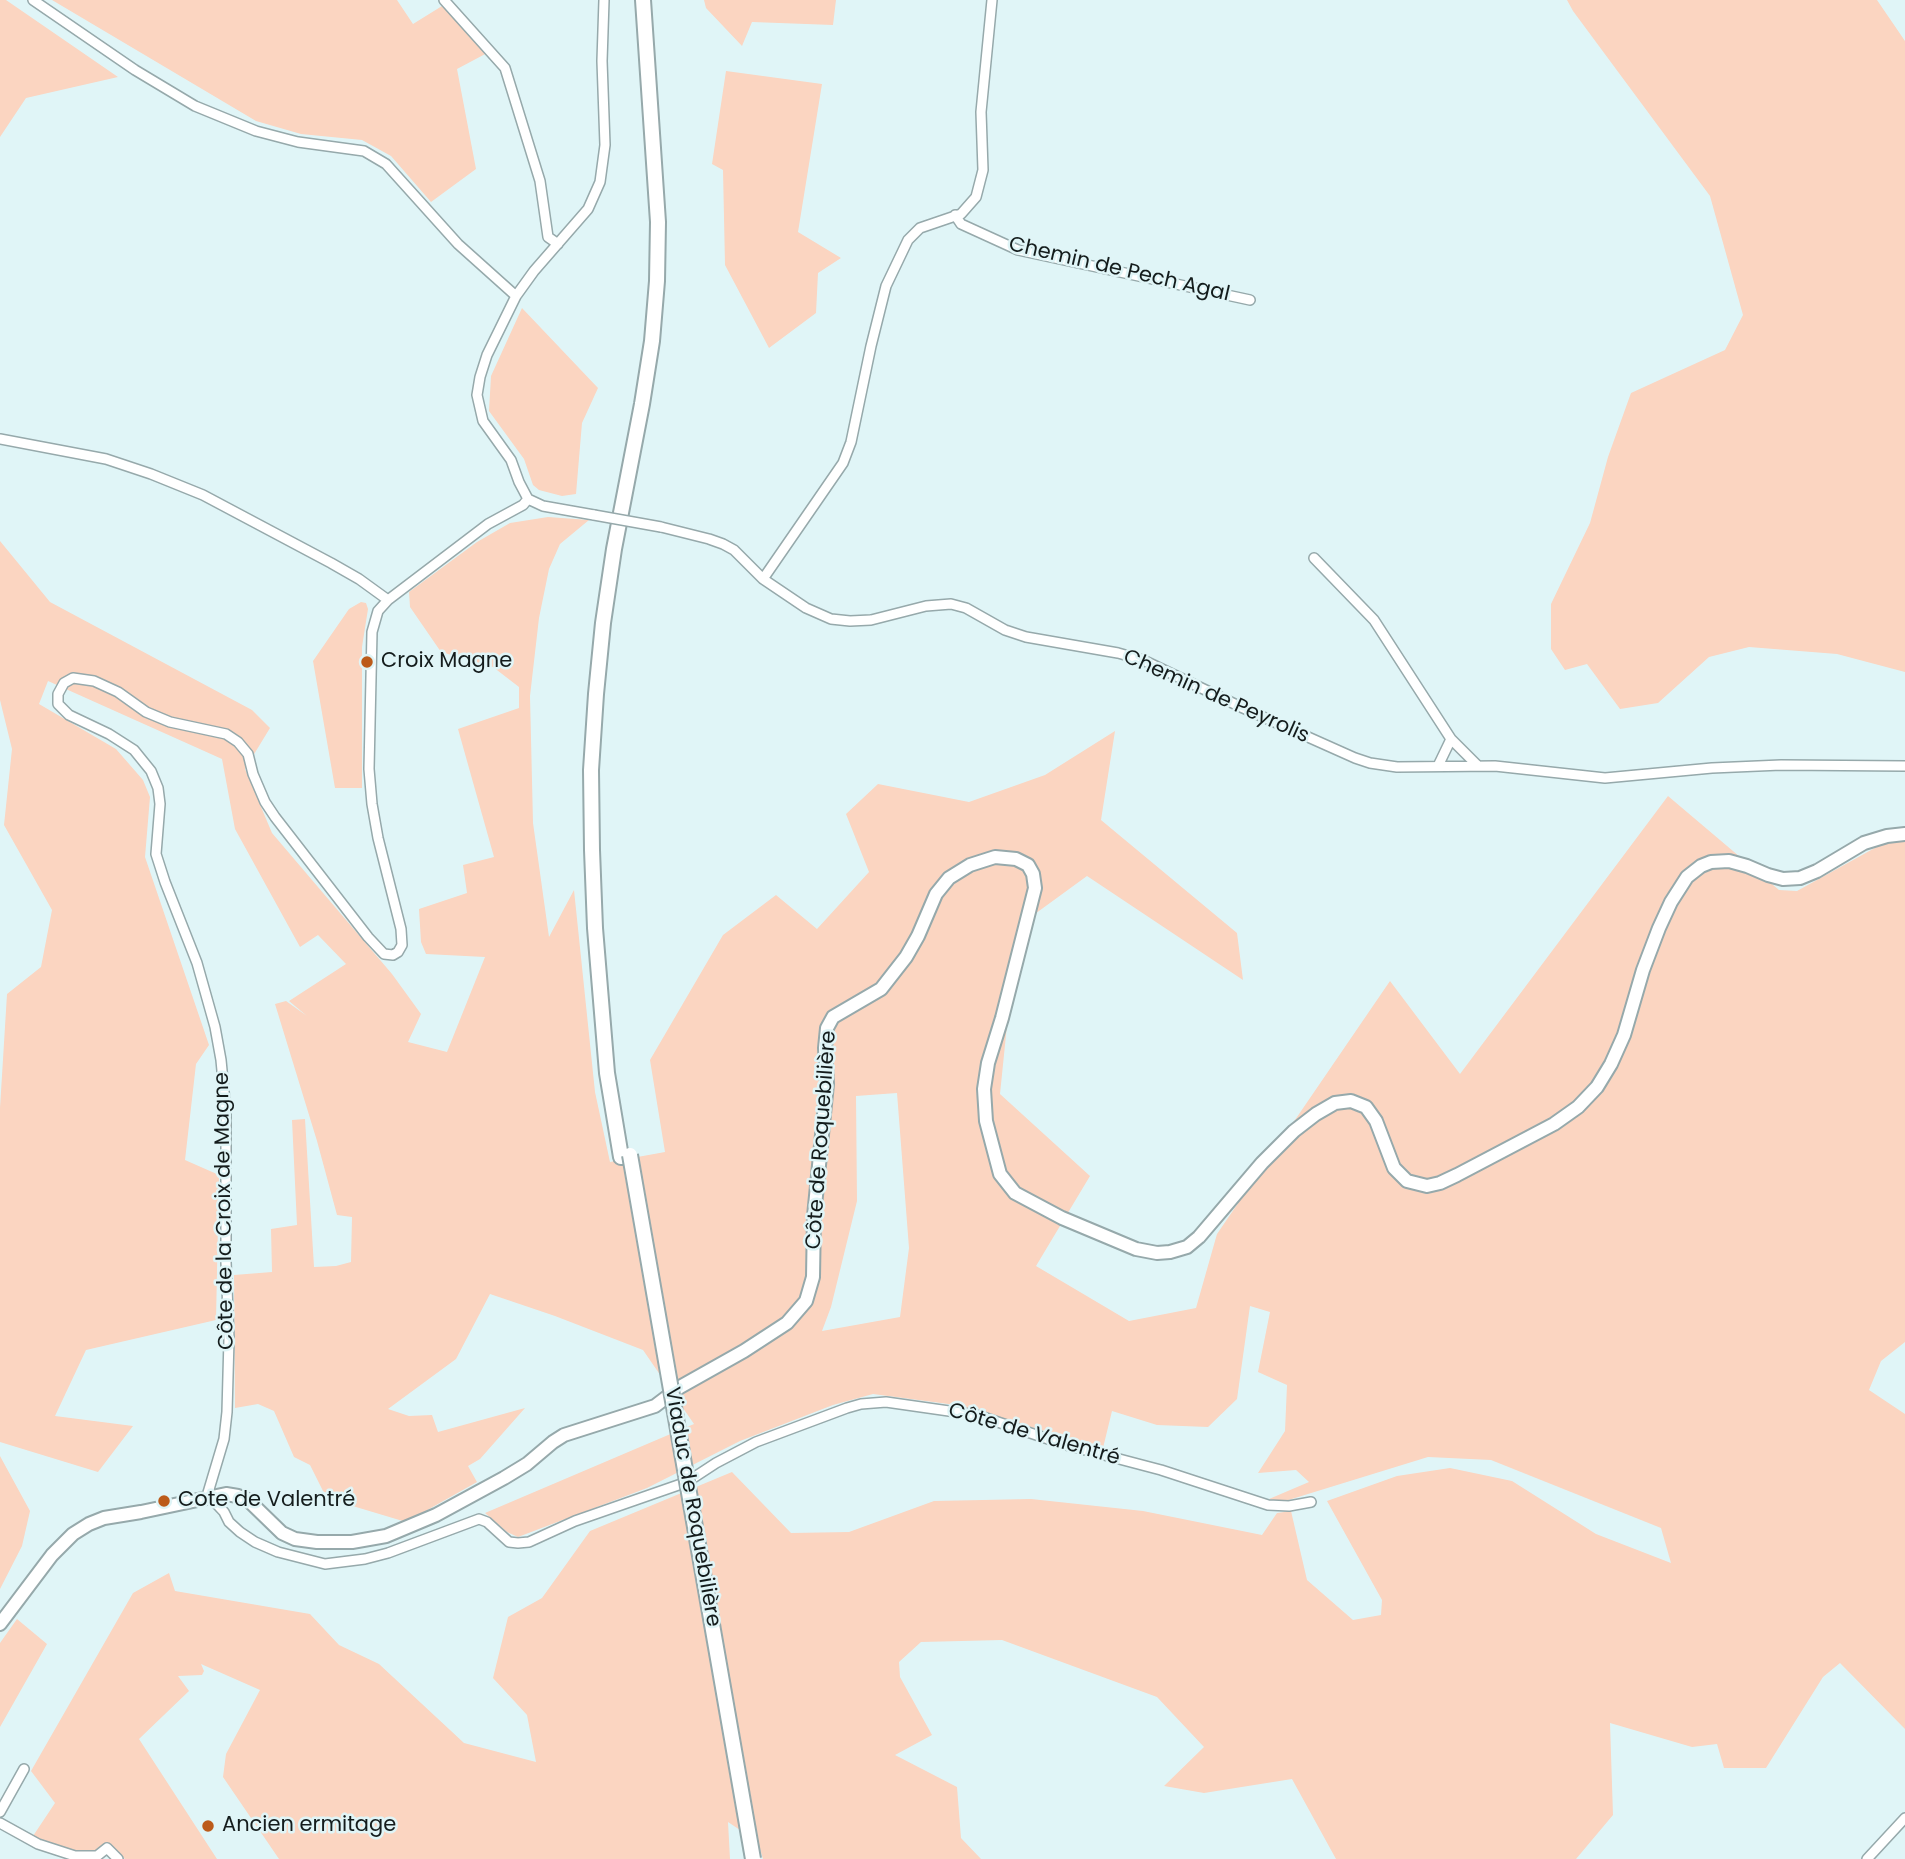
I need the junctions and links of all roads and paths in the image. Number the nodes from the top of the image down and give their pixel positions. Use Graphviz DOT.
graph roads {
  1 [pos="33,0"];
  2 [pos="444,0"];
  3 [pos="604,0"];
  4 [pos="643,0"];
  5 [pos="992,0"];
  6 [pos="955,215"];
  7 [pos="558,244"];
  8 [pos="516,296"];
  9 [pos="1250,300"];
  10 [pos="0,439"];
  11 [pos="528,499"];
  12 [pos="1314,558"];
  13 [pos="763,579"];
  14 [pos="388,600"];
  15 [pos="1451,740"];
  16 [pos="1477,765"];
  17 [pos="1438,766"];
  18 [pos="1905,766"];
  19 [pos="1905,834"];
  20 [pos="626,1156"];
  21 [pos="226,1494"];
  22 [pos="208,1496"];
  23 [pos="1311,1502"];
  24 [pos="224,1512"];
  25 [pos="0,1624"];
  26 [pos="24,1769"];
  27 [pos="0,1812"];
  28 [pos="1905,1818"];
  29 [pos="0,1823"];
  30 [pos="118,1859"];
  31 [pos="743,1859"];
  32 [pos="753,1859"];
  33 [pos="1867,1859"];
  1 -- 8 [label="street"];
  2 -- 7 [label="street"];
  3 -- 7 [label="street"];
  4 -- 20 [label="main road"];
  5 -- 6 [label="street"];
  6 -- 9 [label="street, Chemin de Pech Agal"];
  6 -- 13 [label="street"];
  7 -- 8 [label="street"];
  8 -- 11 [label="street"];
  10 -- 14 [label="street"];
  11 -- 13 [label="street, Chemin de Peyrolis, bridge"];
  11 -- 14 [label="street, Côte de la Croix de Magne"];
  12 -- 15 [label="street"];
  13 -- 17 [label="street, Chemin de Peyrolis"];
  14 -- 22 [label="street, Côte de la Croix de Magne"];
  15 -- 16 [label="street"];
  15 -- 17 [label="street"];
  16 -- 17 [label="street, Chemin de Peyrolis"];
  16 -- 18 [label="street, Chemin de Peyrolis"];
  19 -- 21 [label="street, Côte de Roquebilière"];
  20 -- 31 [label="main road, Viaduc de Roquebilière"];
  20 -- 32 [label="main road, Viaduc de Roquebilière, bridge"];
  21 -- 22 [label="street"];
  21 -- 24 [label="street"];
  22 -- 24 [label="street, Côte de Valentré"];
  22 -- 25 [label="street"];
  23 -- 24 [label="street, Côte de Valentré"];
  26 -- 27 [label="street"];
  28 -- 33 [label="street"];
  29 -- 30 [label="street"];
}
